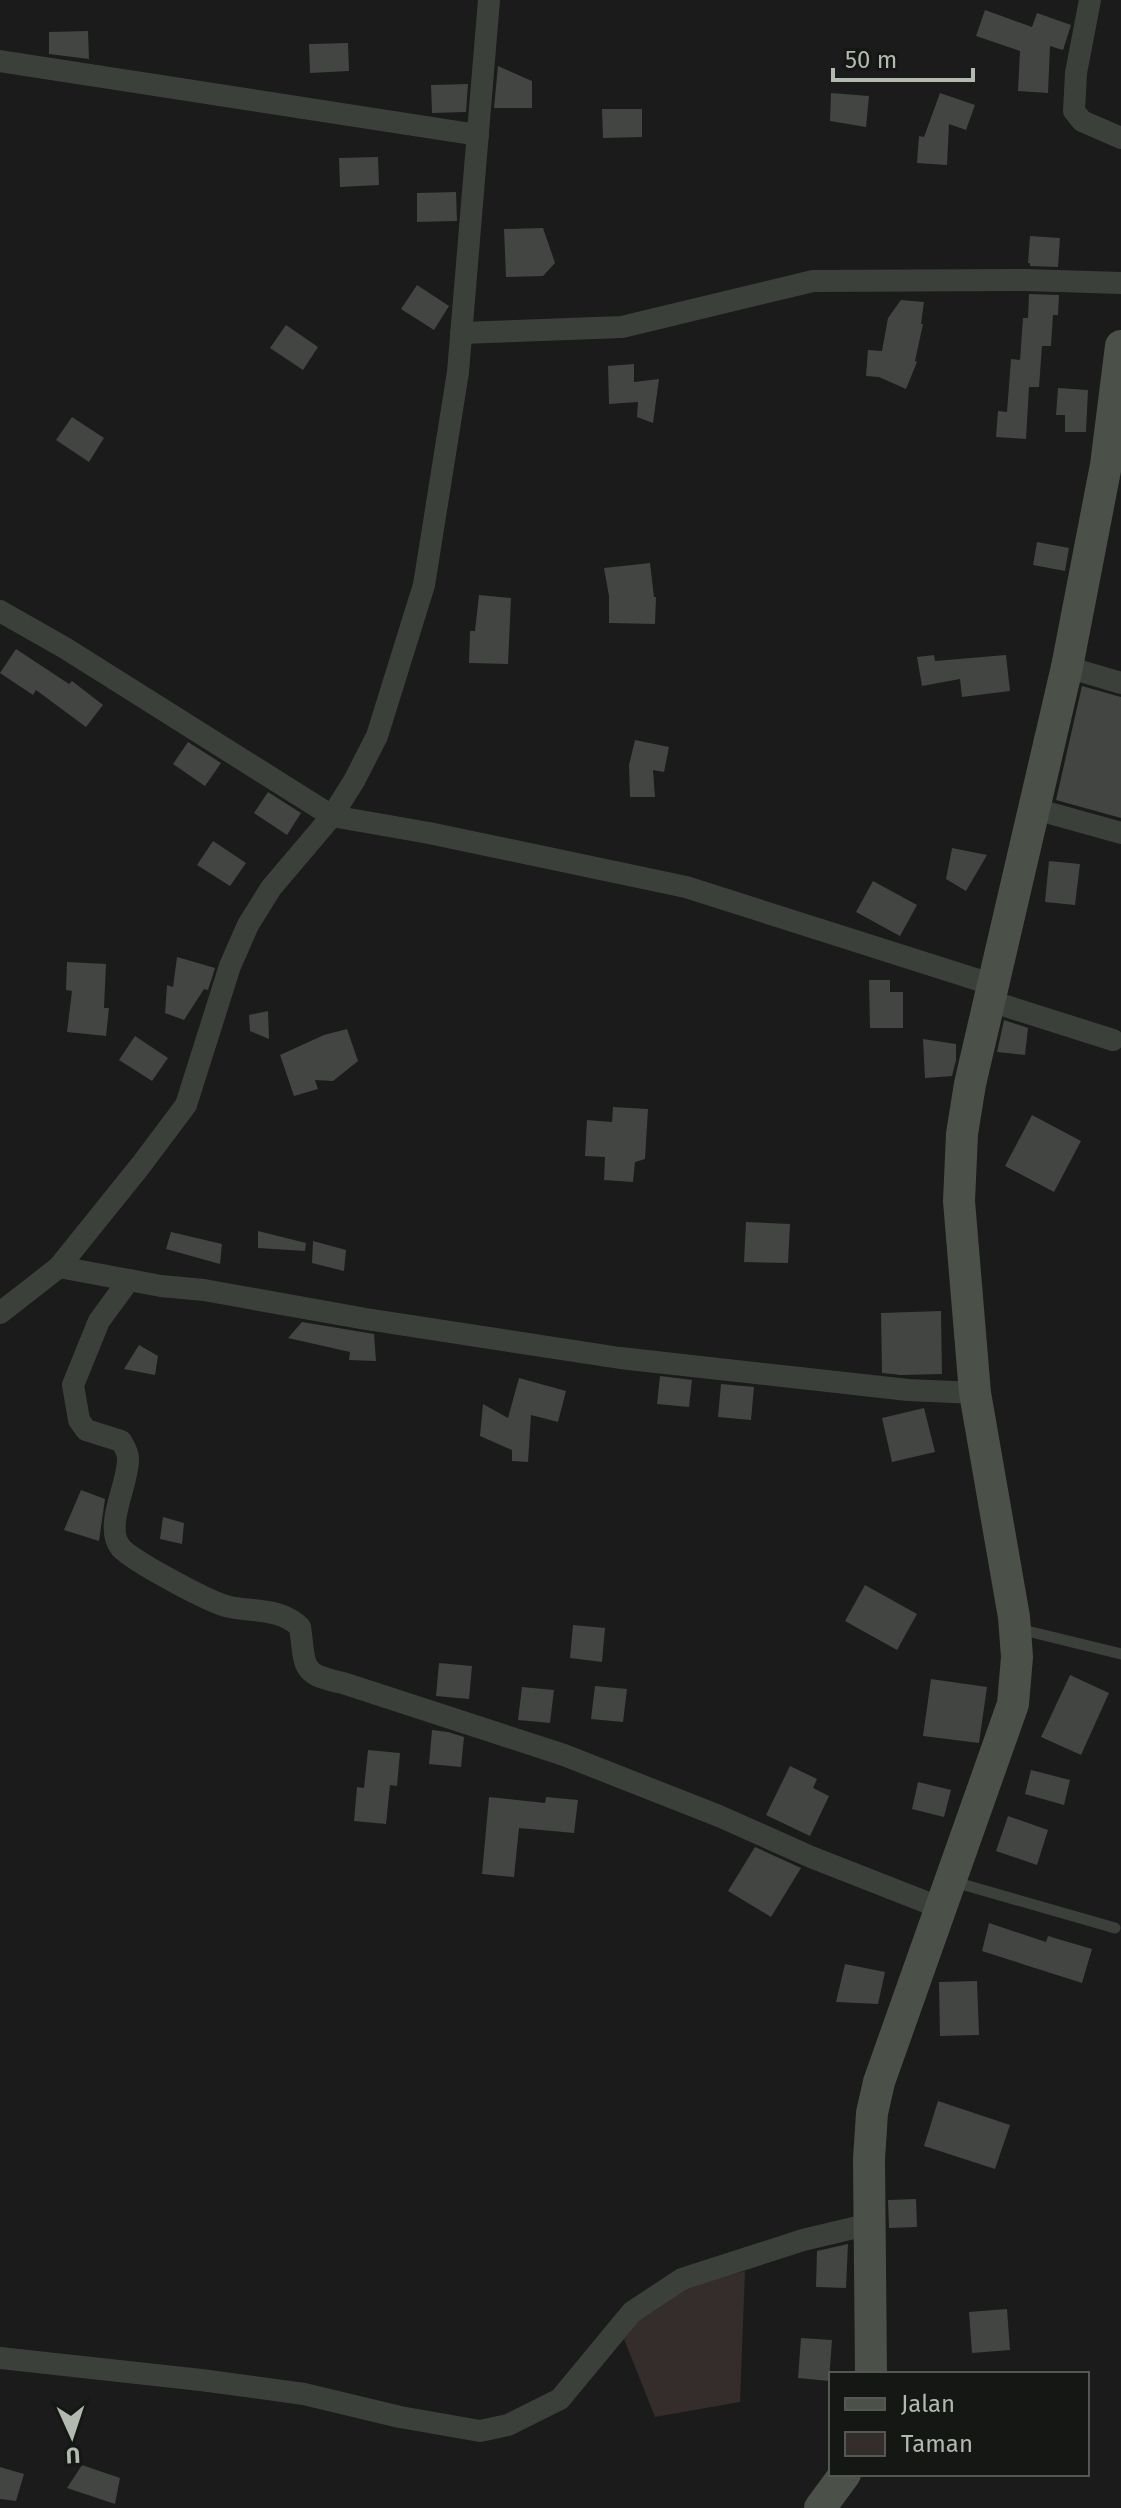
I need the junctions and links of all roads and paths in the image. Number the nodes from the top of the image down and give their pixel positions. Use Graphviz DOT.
graph roads {
  1 [pos="489,0"];
  2 [pos="1090,0"];
  3 [pos="0,61"];
  4 [pos="478,135"];
  5 [pos="1121,138"];
  6 [pos="1121,283"];
  7 [pos="461,333"];
  8 [pos="1121,346"];
  9 [pos="0,611"];
  10 [pos="1067,667"];
  11 [pos="1121,683"];
  12 [pos="1035,809"];
  13 [pos="332,816"];
  14 [pos="1121,833"];
  15 [pos="992,993"];
  16 [pos="1113,1040"];
  17 [pos="59,1267"];
  18 [pos="129,1280"];
  19 [pos="0,1313"];
  20 [pos="975,1393"];
  21 [pos="1015,1628"];
  22 [pos="1121,1654"];
  23 [pos="946,1895"];
  24 [pos="1115,1928"];
  25 [pos="870,2224"];
  26 [pos="0,2358"];
  27 [pos="871,2372"];
  28 [pos="844,2476"];
  29 [pos="820,2508"];
  1 -- 4 [label="street"];
  2 -- 5 [label="street"];
  3 -- 4 [label="street"];
  4 -- 7 [label="street"];
  6 -- 7 [label="street"];
  7 -- 13 [label="street"];
  8 -- 10 [label="street"];
  9 -- 13 [label="street"];
  10 -- 11 [label="street"];
  10 -- 12 [label="street"];
  12 -- 14 [label="street"];
  12 -- 15 [label="street"];
  13 -- 15 [label="street"];
  13 -- 17 [label="street"];
  15 -- 16 [label="street"];
  15 -- 20 [label="street"];
  17 -- 18 [label="street"];
  17 -- 19 [label="street"];
  18 -- 20 [label="street"];
  18 -- 23 [label="street"];
  20 -- 21 [label="street"];
  21 -- 22 [label="lane"];
  21 -- 23 [label="street"];
  23 -- 24 [label="lane"];
  23 -- 25 [label="street"];
  25 -- 26 [label="street"];
  25 -- 27 [label="street"];
  28 -- 29 [label="street"];
}
